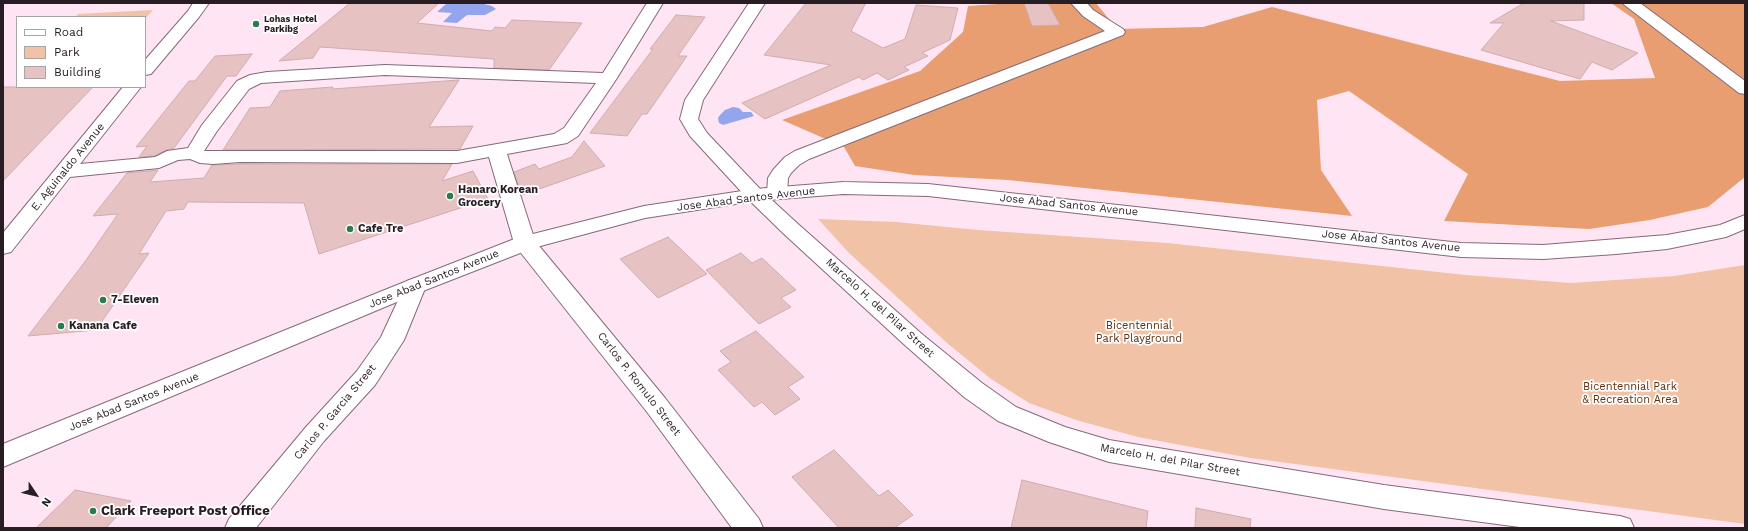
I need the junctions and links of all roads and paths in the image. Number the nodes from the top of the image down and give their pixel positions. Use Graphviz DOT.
graph roads {
  1 [pos="201,3"];
  2 [pos="655,3"];
  3 [pos="757,3"];
  4 [pos="1079,3"];
  5 [pos="1630,3"];
  6 [pos="146,69"];
  7 [pos="608,78"];
  8 [pos="131,88"];
  9 [pos="1745,89"];
  10 [pos="497,150"];
  11 [pos="194,153"];
  12 [pos="70,166"];
  13 [pos="766,194"];
  14 [pos="1745,221"];
  15 [pos="525,243"];
  16 [pos="3,247"];
  17 [pos="415,286"];
  18 [pos="3,456"];
  19 [pos="239,528"];
  20 [pos="749,528"];
  21 [pos="1620,528"];
  1 -- 6 [label="street"];
  2 -- 7 [label="street"];
  3 -- 13 [label="street, Marcelo H. del Pilar Street"];
  4 -- 13 [label="street"];
  5 -- 9 [label="street"];
  7 -- 10 [label="street"];
  7 -- 11 [label="street"];
  8 -- 12 [label="street, E. Aguinaldo Avenue"];
  10 -- 11 [label="street"];
  10 -- 15 [label="street"];
  11 -- 12 [label="street"];
  12 -- 16 [label="street, E. Aguinaldo Avenue"];
  13 -- 14 [label="street, Jose Abad Santos Avenue"];
  13 -- 15 [label="street, Jose Abad Santos Avenue"];
  13 -- 21 [label="street, Marcelo H. del Pilar Street"];
  15 -- 17 [label="street, Jose Abad Santos Avenue"];
  15 -- 20 [label="street, Carlos P. Romulo Street"];
  17 -- 18 [label="street, Jose Abad Santos Avenue"];
  17 -- 19 [label="street, Carlos P. Garcia Street"];
}
